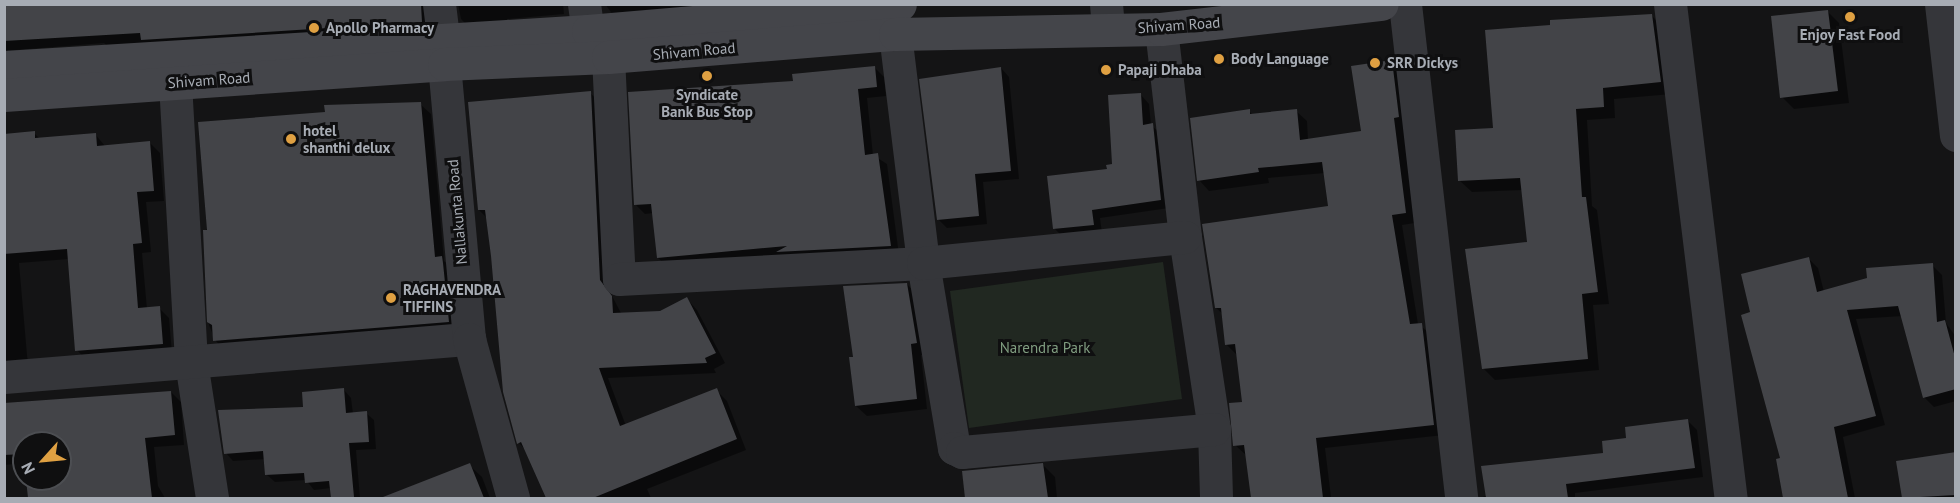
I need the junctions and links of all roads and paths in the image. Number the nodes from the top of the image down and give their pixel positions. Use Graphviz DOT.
graph roads {
  1 [pos="440,4"];
  2 [pos="1382,4"];
  3 [pos="1405,4"];
  4 [pos="1670,4"];
  5 [pos="1941,4"];
  6 [pos="753,10"];
  7 [pos="894,12"];
  8 [pos="1107,16"];
  9 [pos="586,18"];
  10 [pos="1161,29"];
  11 [pos="487,49"];
  12 [pos="443,51"];
  13 [pos="608,57"];
  14 [pos="4,67"];
  15 [pos="175,82"];
  16 [pos="4,95"];
  17 [pos="1956,135"];
  18 [pos="1185,237"];
  19 [pos="923,263"];
  20 [pos="469,339"];
  21 [pos="191,362"];
  22 [pos="4,377"];
  23 [pos="1214,429"];
  24 [pos="212,498"];
  25 [pos="513,498"];
  26 [pos="1216,498"];
  27 [pos="1461,498"];
  28 [pos="1731,498"];
  1 -- 12 [label="street, Nallakunta Road"];
  2 -- 10 [label="main road, Shivam Road"];
  3 -- 27 [label="street"];
  4 -- 28 [label="street"];
  5 -- 17 [label="street"];
  6 -- 7 [label="main road, Shivam Road"];
  6 -- 9 [label="main road, Shivam Road"];
  7 -- 8 [label="main road, Shivam Road"];
  7 -- 13 [label="main road, Shivam Road"];
  7 -- 19 [label="street"];
  8 -- 10 [label="main road, Shivam Road"];
  9 -- 11 [label="main road, Shivam Road"];
  10 -- 18 [label="street"];
  11 -- 12 [label="main road, Shivam Road"];
  11 -- 13 [label="main road, Shivam Road"];
  12 -- 14 [label="main road, Shivam Road"];
  12 -- 15 [label="main road, Shivam Road"];
  12 -- 20 [label="street, Nallakunta Road"];
  13 -- 19 [label="street"];
  15 -- 16 [label="main road, Shivam Road"];
  15 -- 21 [label="street"];
  18 -- 19 [label="street"];
  18 -- 23 [label="street"];
  19 -- 23 [label="street"];
  20 -- 21 [label="street"];
  20 -- 25 [label="street, Nallakunta Road"];
  21 -- 22 [label="street"];
  21 -- 24 [label="street"];
  23 -- 26 [label="street"];
}
